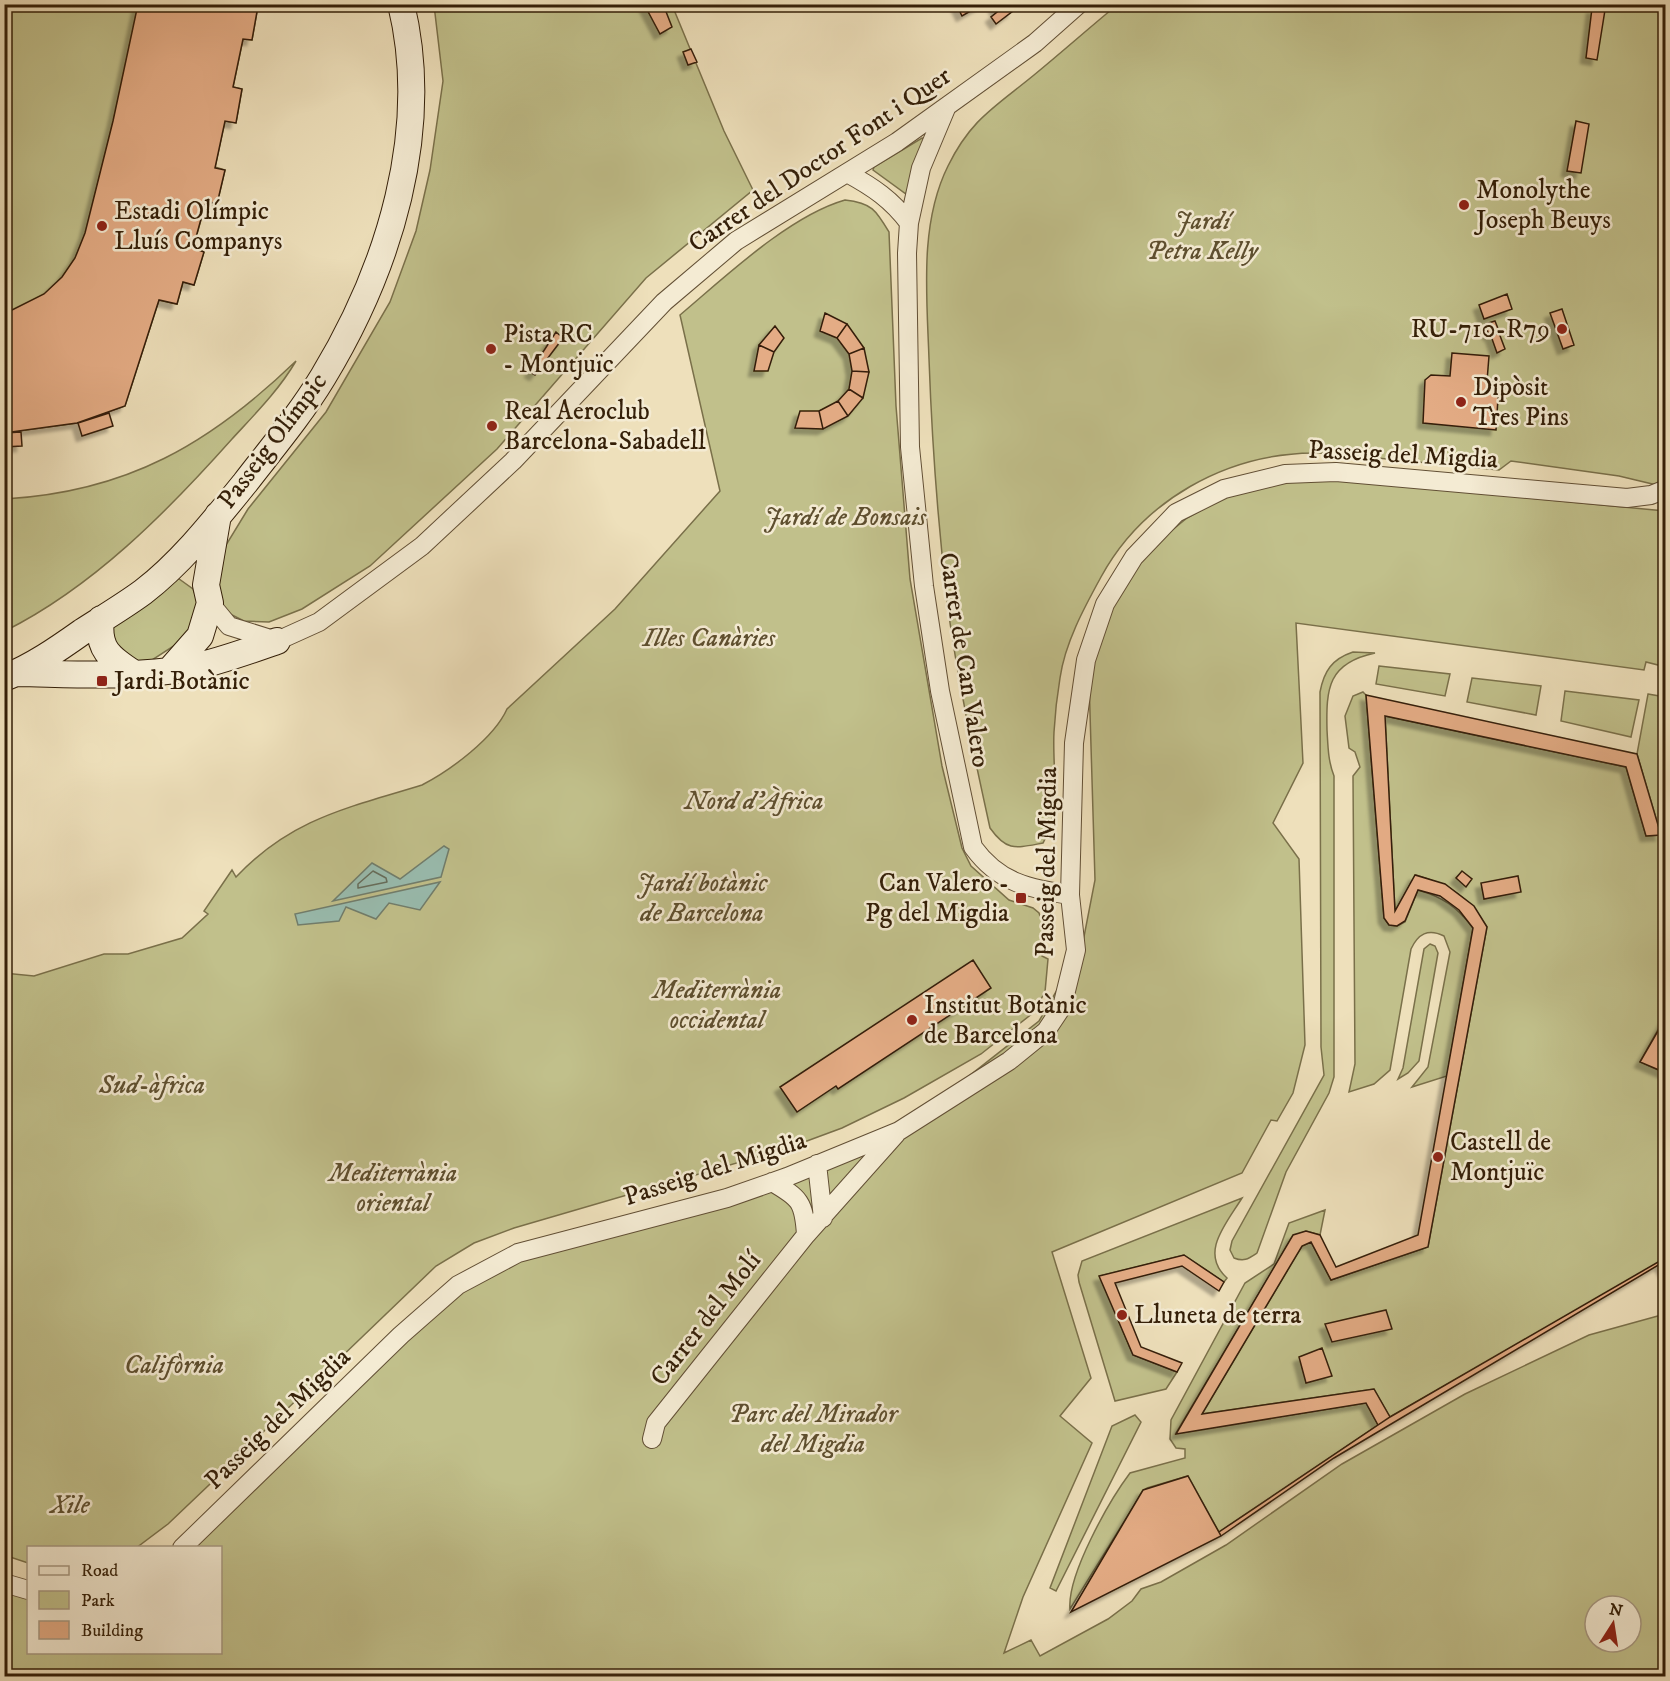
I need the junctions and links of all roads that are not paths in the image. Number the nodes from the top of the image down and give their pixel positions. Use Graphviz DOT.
graph roads {
  1 [pos="401,4"];
  2 [pos="1079,4"];
  3 [pos="947,106"];
  4 [pos="847,173"];
  5 [pos="909,223"];
  6 [pos="1665,489"];
  7 [pos="218,515"];
  8 [pos="170,566"];
  9 [pos="208,594"];
  10 [pos="101,619"];
  11 [pos="277,640"];
  12 [pos="170,670"];
  13 [pos="134,673"];
  14 [pos="11,676"];
  15 [pos="1070,895"];
  16 [pos="899,1131"];
  17 [pos="817,1164"];
  18 [pos="772,1182"];
  19 [pos="814,1227"];
  20 [pos="652,1439"];
  21 [pos="184,1546"];
  22 [pos="4,1583"];
  23 [pos="27,1590"];
  1 -- 7 [label="street, Passeig Olímpic"];
  2 -- 3 [label="street, Carrer del Doctor Font i Quer"];
  3 -- 4 [label="street, Carrer del Doctor Font i Quer"];
  3 -- 5 [label="street, Carrer de Can Valero"];
  4 -- 5 [label="street"];
  4 -- 11 [label="street, Carrer del Doctor Font i Quer"];
  5 -- 15 [label="street, Carrer de Can Valero"];
  6 -- 15 [label="street, Passeig del Migdia"];
  7 -- 8 [label="street, Passeig Olímpic"];
  7 -- 9 [label="street"];
  8 -- 9 [label="street"];
  8 -- 10 [label="street, Passeig Olímpic"];
  9 -- 11 [label="street"];
  9 -- 12 [label="street"];
  10 -- 13 [label="street"];
  10 -- 14 [label="street, Passeig Olímpic"];
  11 -- 12 [label="street"];
  12 -- 13 [label="street"];
  13 -- 14 [label="street"];
  15 -- 16 [label="street, Passeig del Migdia"];
  16 -- 17 [label="street, Passeig del Migdia"];
  16 -- 19 [label="street, Carrer del Molí"];
  17 -- 18 [label="street, Passeig del Migdia"];
  17 -- 19 [label="street"];
  18 -- 19 [label="street"];
  18 -- 21 [label="street, Passeig del Migdia"];
  19 -- 20 [label="street, Carrer del Molí"];
  22 -- 23 [label="street"];
}
